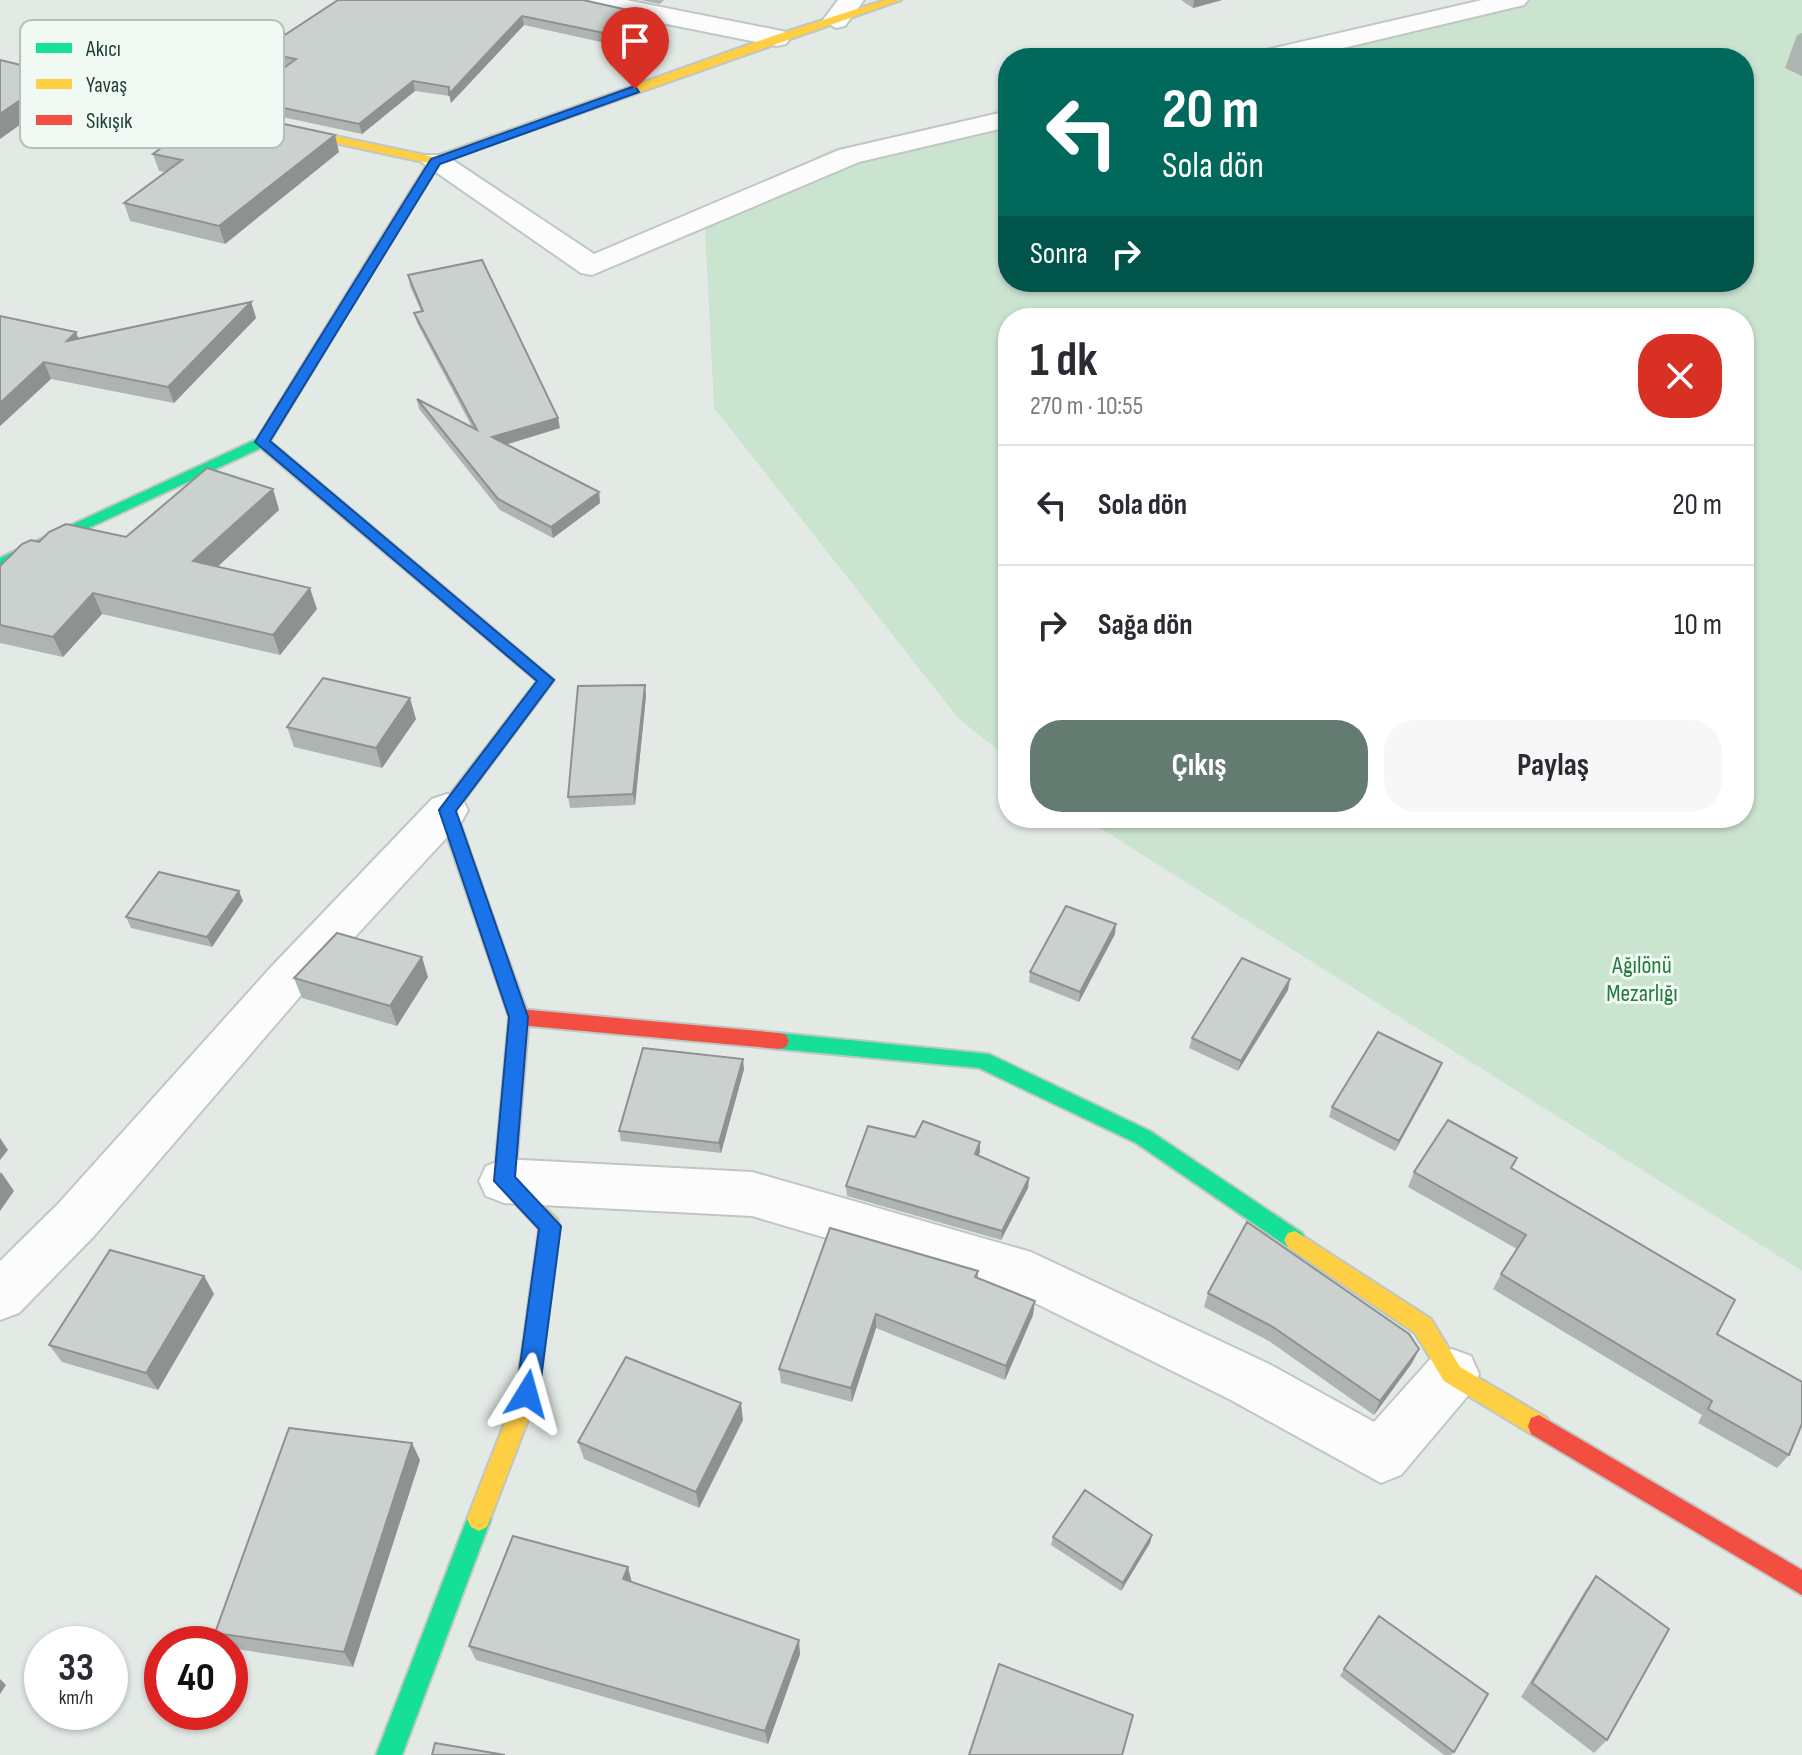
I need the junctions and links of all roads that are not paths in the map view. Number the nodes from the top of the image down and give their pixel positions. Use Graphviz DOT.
graph roads {
  1 [pos="587,0"];
  2 [pos="896,0"];
  3 [pos="1515,0"];
  4 [pos="844,10"];
  5 [pos="777,38"];
  6 [pos="1310,48"];
  7 [pos="0,68"];
  8 [pos="20,72"];
  9 [pos="998,121"];
  10 [pos="284,129"];
  11 [pos="435,161"];
  12 [pos="262,442"];
  13 [pos="0,564"];
  14 [pos="447,810"];
  15 [pos="519,1017"];
  16 [pos="504,1181"];
  17 [pos="0,1296"];
  18 [pos="1452,1374"];
  19 [pos="1802,1583"];
  20 [pos="389,1755"];
  1 -- 5 [label="street"];
  2 -- 4 [label="street"];
  3 -- 6 [label="street"];
  4 -- 5 [label="street"];
  5 -- 11 [label="street"];
  7 -- 8 [label="street"];
  9 -- 11 [label="street"];
  10 -- 11 [label="street"];
  11 -- 12 [label="street"];
  12 -- 13 [label="street"];
  12 -- 14 [label="street"];
  14 -- 15 [label="street"];
  14 -- 17 [label="street"];
  15 -- 16 [label="street"];
  15 -- 18 [label="street"];
  16 -- 18 [label="street"];
  16 -- 20 [label="street"];
  18 -- 19 [label="street"];
}
